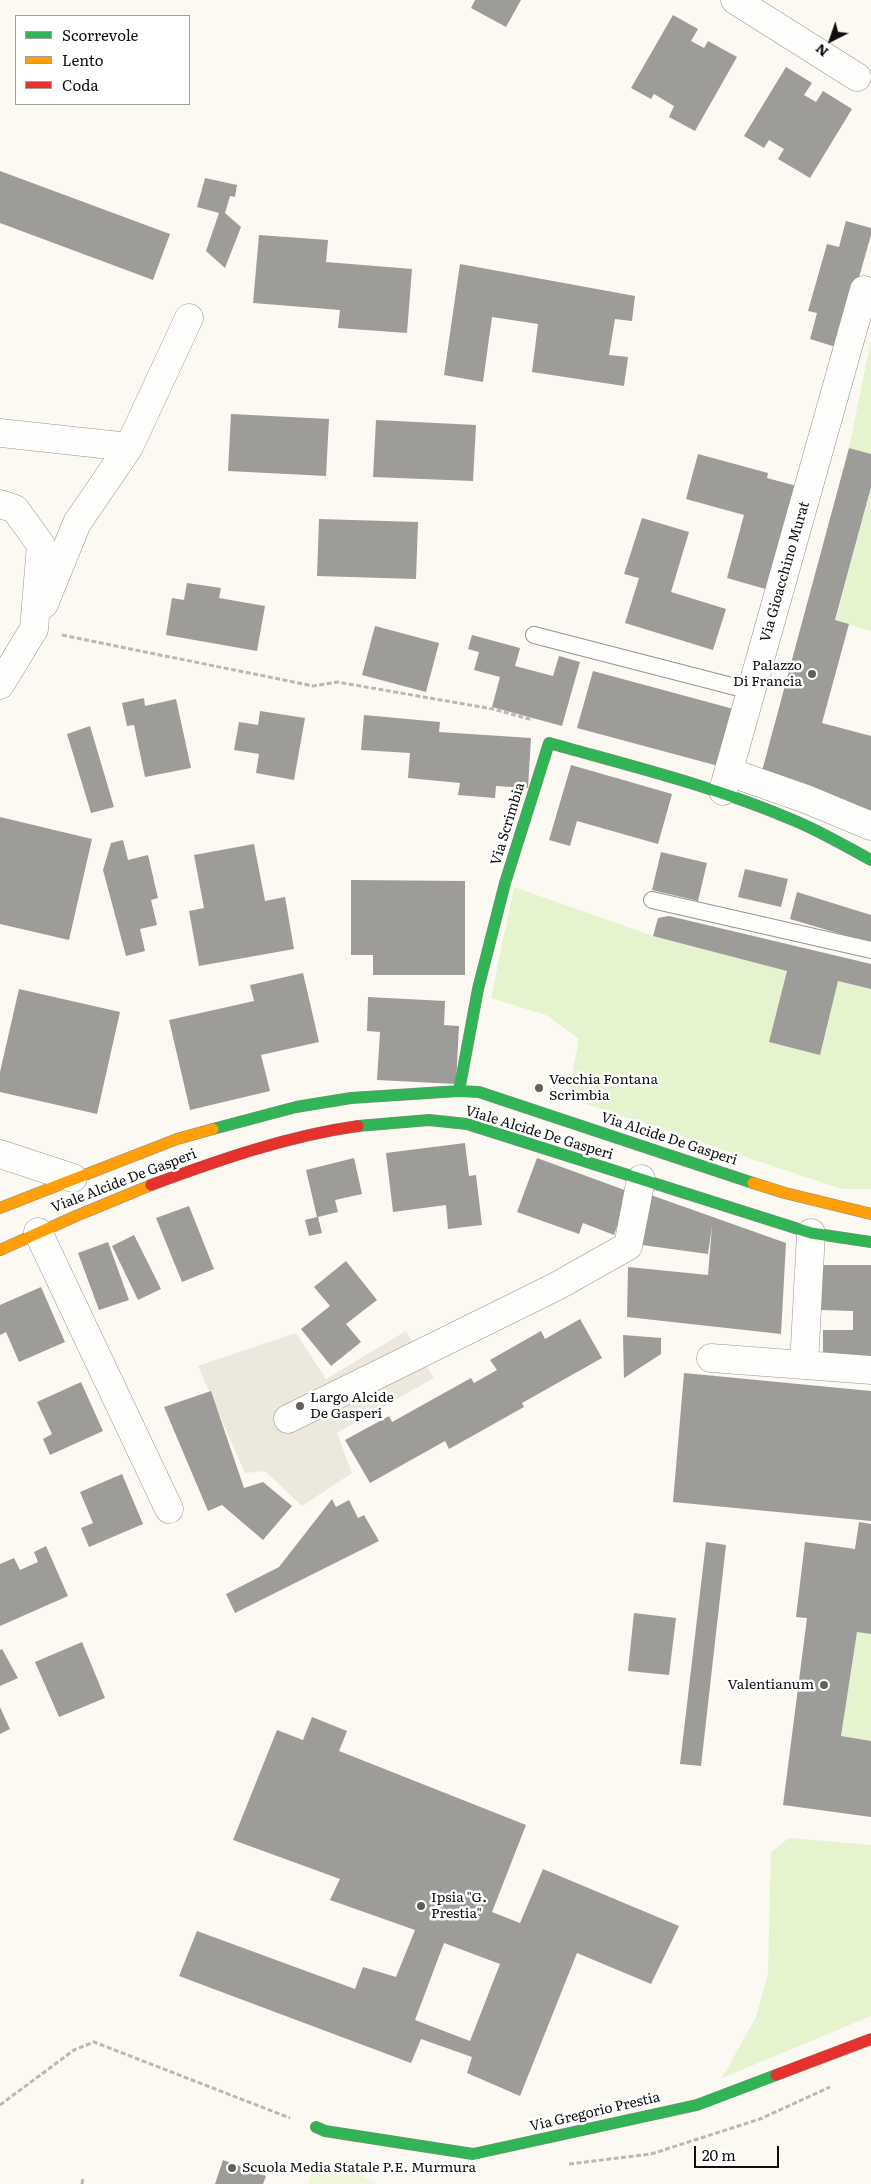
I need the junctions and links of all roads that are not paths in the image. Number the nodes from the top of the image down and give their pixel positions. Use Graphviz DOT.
graph roads {
  1 [pos="734,0"];
  2 [pos="857,76"];
  3 [pos="871,292"];
  4 [pos="189,318"];
  5 [pos="0,433"];
  6 [pos="129,447"];
  7 [pos="0,504"];
  8 [pos="34,629"];
  9 [pos="534,634"];
  10 [pos="0,685"];
  11 [pos="751,691"];
  12 [pos="726,782"];
  13 [pos="871,826"];
  14 [pos="871,860"];
  15 [pos="652,900"];
  16 [pos="871,950"];
  17 [pos="460,1091"];
  18 [pos="0,1154"];
  19 [pos="73,1178"];
  20 [pos="641,1180"];
  21 [pos="0,1208"];
  22 [pos="871,1214"];
  23 [pos="38,1232"];
  24 [pos="811,1233"];
  25 [pos="871,1242"];
  26 [pos="0,1250"];
  27 [pos="711,1358"];
  28 [pos="804,1365"];
  29 [pos="871,1370"];
  30 [pos="288,1420"];
  31 [pos="169,1509"];
  32 [pos="871,2039"];
  33 [pos="316,2127"];
  1 -- 2 [label="street"];
  3 -- 11 [label="street, Via Gioacchino Murat"];
  4 -- 6 [label="street"];
  5 -- 6 [label="street"];
  6 -- 8 [label="street"];
  7 -- 8 [label="street"];
  8 -- 10 [label="street"];
  9 -- 11 [label="lane"];
  11 -- 12 [label="street, Via Gioacchino Murat"];
  12 -- 13 [label="street"];
  12 -- 14 [label="main road"];
  12 -- 17 [label="main road, Via Scrimbia"];
  15 -- 16 [label="lane"];
  17 -- 19 [label="main road, Viale Alcide De Gasperi"];
  17 -- 22 [label="main road, Via Alcide De Gasperi"];
  18 -- 19 [label="street"];
  19 -- 21 [label="main road, Viale Alcide De Gasperi"];
  20 -- 23 [label="main road, Viale Alcide De Gasperi"];
  20 -- 24 [label="main road, Viale Alcide De Gasperi"];
  20 -- 30 [label="street"];
  23 -- 26 [label="main road, Viale Alcide De Gasperi"];
  23 -- 31 [label="street"];
  24 -- 25 [label="main road, Viale Alcide De Gasperi"];
  24 -- 28 [label="street"];
  27 -- 28 [label="street"];
  28 -- 29 [label="street"];
  32 -- 33 [label="main road, Via Gregorio Prestia"];
}
